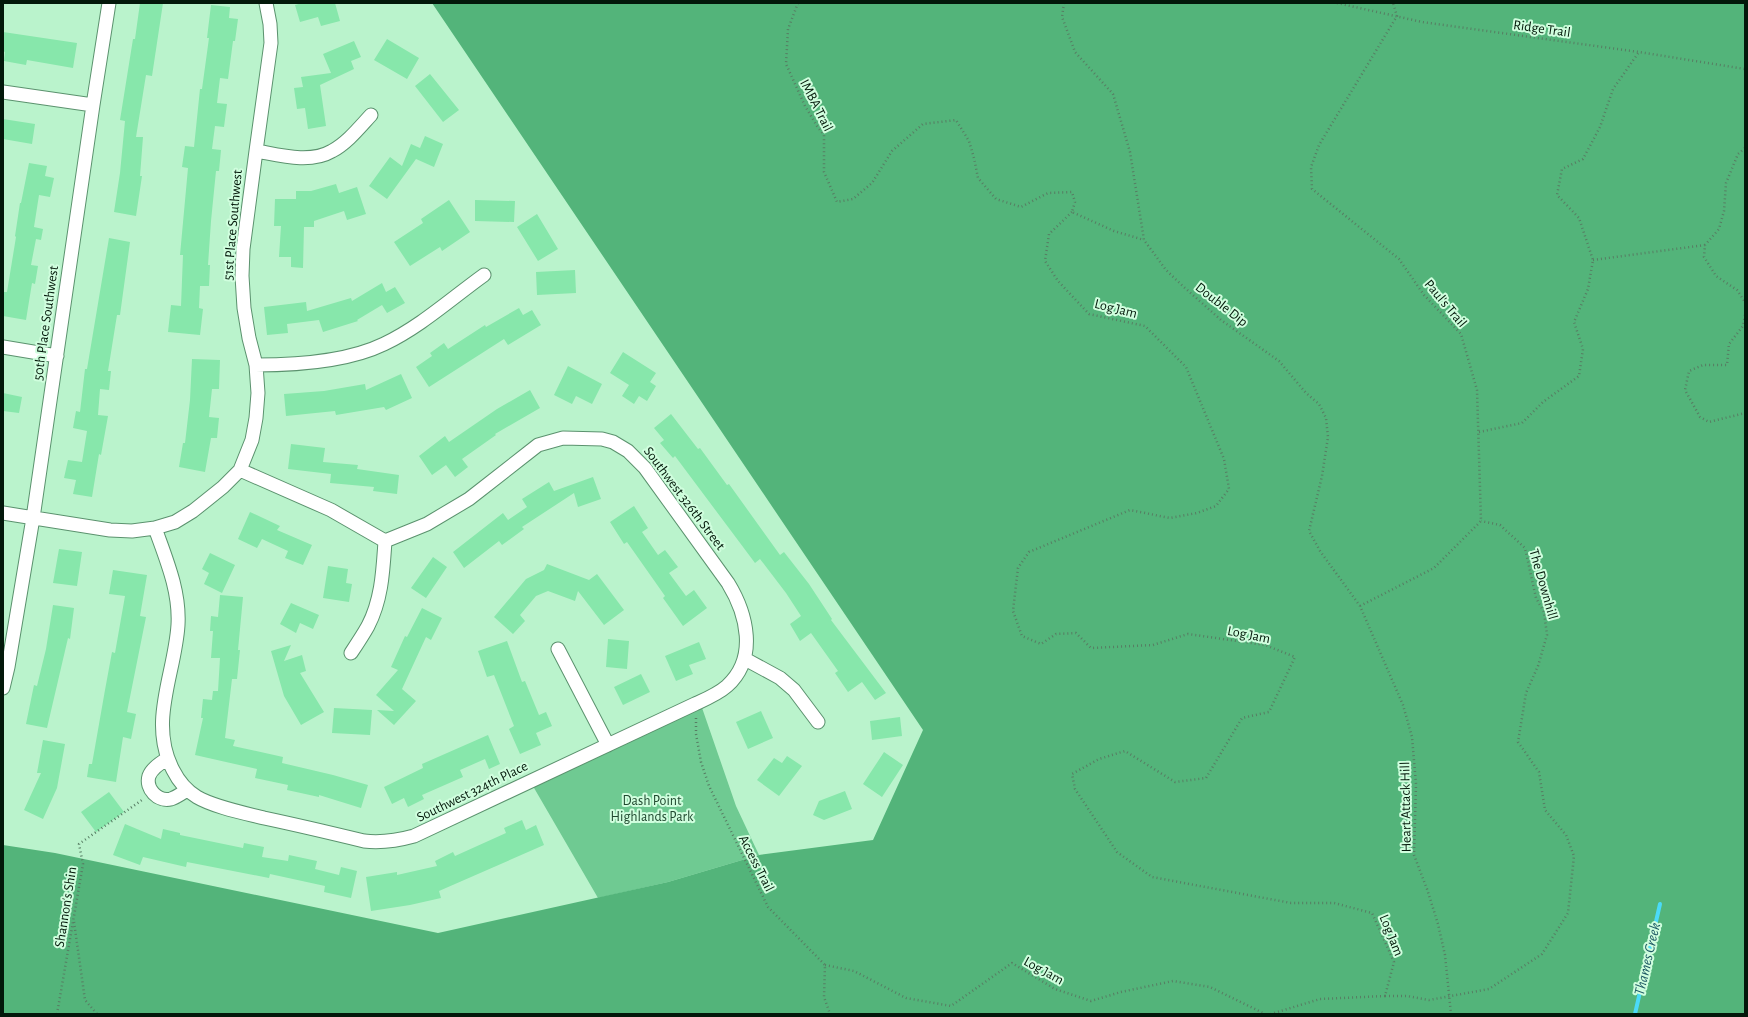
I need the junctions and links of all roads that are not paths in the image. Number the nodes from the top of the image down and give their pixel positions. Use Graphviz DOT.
graph roads {
  1 [pos="109,3"];
  2 [pos="266,3"];
  3 [pos="3,92"];
  4 [pos="93,105"];
  5 [pos="371,115"];
  6 [pos="256,151"];
  7 [pos="484,275"];
  8 [pos="3,347"];
  9 [pos="57,356"];
  10 [pos="256,365"];
  11 [pos="240,470"];
  12 [pos="3,513"];
  13 [pos="33,518"];
  14 [pos="154,528"];
  15 [pos="386,541"];
  16 [pos="558,649"];
  17 [pos="351,653"];
  18 [pos="745,659"];
  19 [pos="3,688"];
  20 [pos="818,722"];
  21 [pos="608,745"];
  22 [pos="167,759"];
  23 [pos="188,790"];
  1 -- 4 [label="street, 50th Place Southwest"];
  2 -- 6 [label="street, 51st Place Southwest"];
  3 -- 4 [label="street"];
  4 -- 9 [label="street, 50th Place Southwest"];
  5 -- 6 [label="street"];
  6 -- 10 [label="street, 51st Place Southwest"];
  7 -- 10 [label="street"];
  8 -- 9 [label="street"];
  9 -- 13 [label="street, 50th Place Southwest"];
  10 -- 11 [label="street, 51st Place Southwest"];
  11 -- 14 [label="street, 51st Place Southwest"];
  11 -- 15 [label="street"];
  12 -- 13 [label="street, 51st Place Southwest"];
  13 -- 14 [label="street, 51st Place Southwest"];
  13 -- 19 [label="street, 50th Place Southwest"];
  14 -- 22 [label="street, Southwest 324th Place"];
  15 -- 17 [label="street"];
  15 -- 18 [label="street, Southwest 326th Street"];
  16 -- 21 [label="street"];
  18 -- 20 [label="street"];
  18 -- 21 [label="street, Southwest 324th Place"];
  21 -- 23 [label="street, Southwest 324th Place"];
  22 -- 23 [label="street, Southwest 324th Place"];
  22 -- 23 [label="street"];
}
